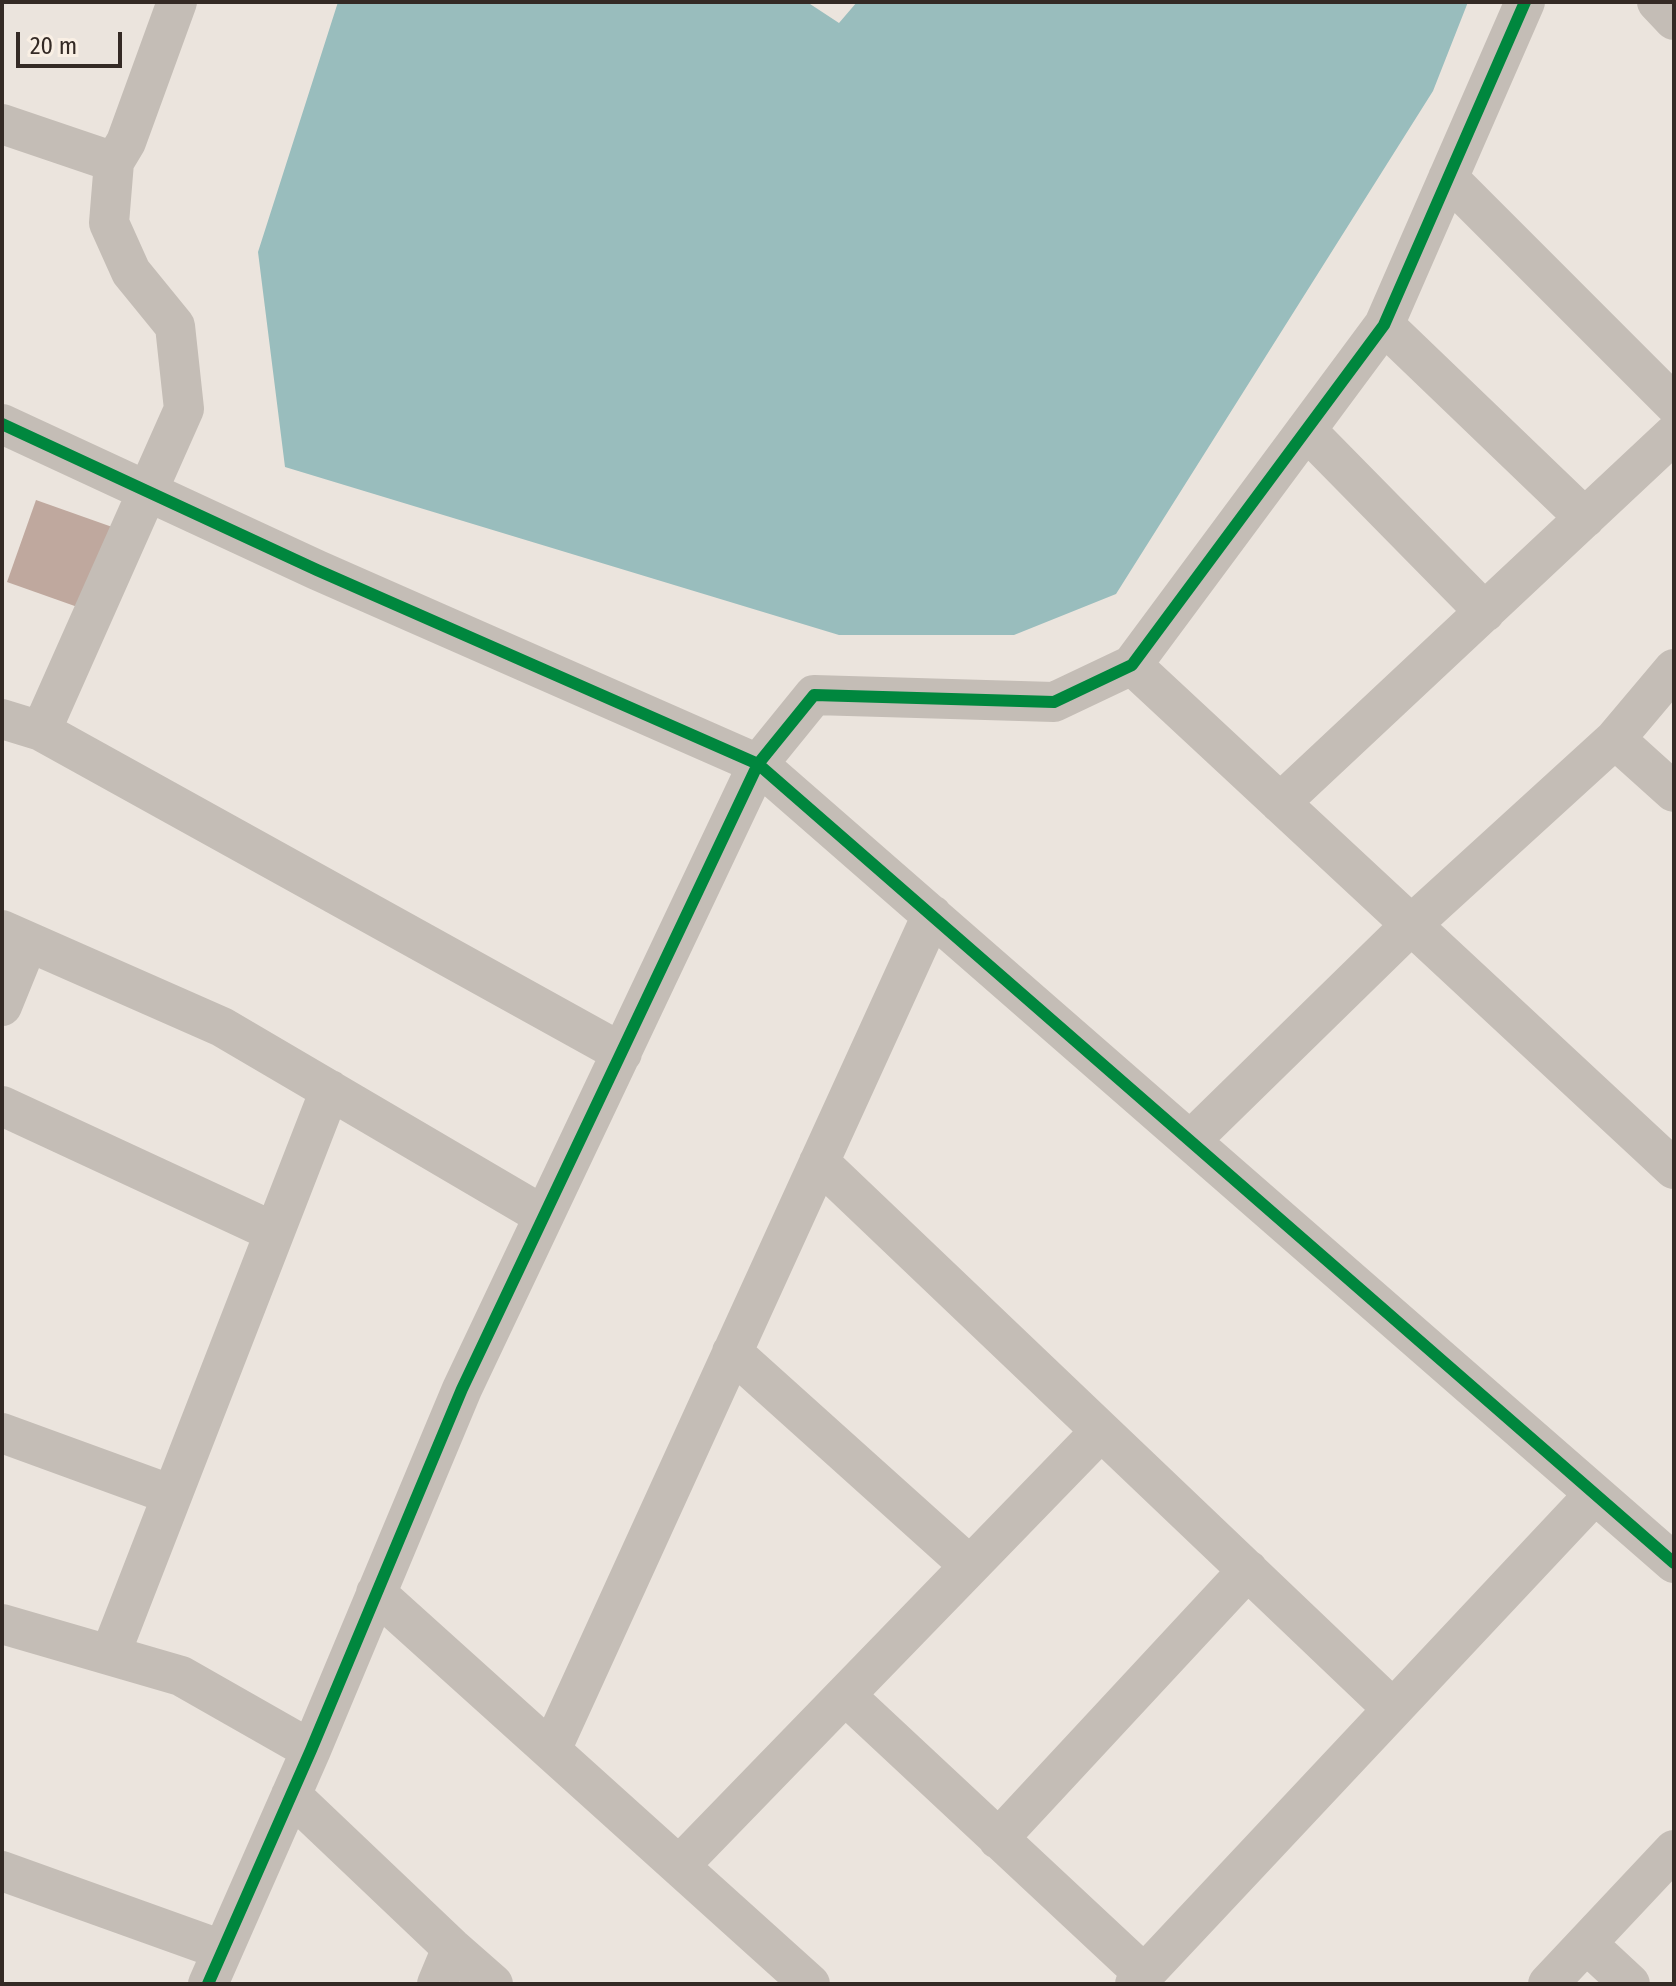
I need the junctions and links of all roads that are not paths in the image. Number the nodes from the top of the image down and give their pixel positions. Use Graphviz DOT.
graph roads {
  1 [pos="177,2"];
  2 [pos="1525,2"];
  3 [pos="1657,2"];
  4 [pos="1674,20"];
  5 [pos="2,124"];
  6 [pos="114,162"];
  7 [pos="1448,178"];
  8 [pos="1384,325"];
  9 [pos="1674,404"];
  10 [pos="2,424"];
  11 [pos="1306,430"];
  12 [pos="1674,434"];
  13 [pos="148,491"];
  14 [pos="1585,518"];
  15 [pos="1485,612"];
  16 [pos="1132,665"];
  17 [pos="1674,669"];
  18 [pos="2,719"];
  19 [pos="41,731"];
  20 [pos="1615,739"];
  21 [pos="758,764"];
  22 [pos="1674,792"];
  23 [pos="1280,803"];
  24 [pos="932,915"];
  25 [pos="1411,925"];
  26 [pos="15,936"];
  27 [pos="2,1006"];
  28 [pos="622,1053"];
  29 [pos="330,1090"];
  30 [pos="2,1106"];
  31 [pos="1191,1140"];
  32 [pos="819,1162"];
  33 [pos="1674,1169"];
  34 [pos="544,1216"];
  35 [pos="274,1232"];
  36 [pos="732,1352"];
  37 [pos="1101,1431"];
  38 [pos="2,1433"];
  39 [pos="1595,1494"];
  40 [pos="172,1495"];
  41 [pos="1674,1563"];
  42 [pos="970,1566"];
  43 [pos="1248,1570"];
  44 [pos="376,1593"];
  45 [pos="2,1624"];
  46 [pos="110,1655"];
  47 [pos="845,1695"];
  48 [pos="1393,1709"];
  49 [pos="311,1750"];
  50 [pos="551,1750"];
  51 [pos="291,1795"];
  52 [pos="998,1839"];
  53 [pos="1674,1850"];
  54 [pos="679,1866"];
  55 [pos="2,1871"];
  56 [pos="1587,1944"];
  57 [pos="452,1948"];
  58 [pos="215,1967"];
  59 [pos="1140,1979"];
  60 [pos="437,1984"];
  61 [pos="493,1984"];
  62 [pos="810,1984"];
  63 [pos="1548,1984"];
  64 [pos="1630,1984"];
  1 -- 6 [label="street"];
  2 -- 7 [label="street"];
  3 -- 4 [label="street"];
  5 -- 6 [label="street"];
  6 -- 13 [label="street"];
  7 -- 8 [label="street"];
  7 -- 9 [label="street"];
  8 -- 11 [label="street"];
  8 -- 14 [label="street"];
  10 -- 13 [label="street"];
  11 -- 15 [label="street"];
  11 -- 16 [label="street"];
  12 -- 14 [label="street"];
  13 -- 19 [label="street"];
  13 -- 21 [label="street"];
  14 -- 15 [label="street"];
  15 -- 23 [label="street"];
  16 -- 21 [label="street"];
  16 -- 23 [label="street"];
  17 -- 20 [label="street"];
  18 -- 19 [label="street"];
  19 -- 28 [label="street"];
  20 -- 22 [label="street"];
  20 -- 25 [label="street"];
  21 -- 24 [label="street"];
  21 -- 28 [label="street"];
  23 -- 25 [label="street"];
  24 -- 31 [label="street"];
  24 -- 32 [label="street"];
  25 -- 31 [label="street"];
  25 -- 33 [label="street"];
  26 -- 27 [label="street"];
  26 -- 29 [label="street"];
  28 -- 34 [label="street"];
  29 -- 34 [label="street"];
  29 -- 35 [label="street"];
  30 -- 35 [label="street"];
  31 -- 39 [label="street"];
  32 -- 36 [label="street"];
  32 -- 37 [label="street"];
  34 -- 44 [label="street"];
  35 -- 40 [label="street"];
  36 -- 42 [label="street"];
  36 -- 50 [label="street"];
  37 -- 42 [label="street"];
  37 -- 43 [label="street"];
  38 -- 40 [label="street"];
  39 -- 41 [label="street"];
  39 -- 48 [label="street"];
  40 -- 46 [label="street"];
  42 -- 47 [label="street"];
  43 -- 48 [label="street"];
  43 -- 52 [label="street"];
  44 -- 49 [label="street"];
  44 -- 50 [label="street"];
  45 -- 46 [label="street"];
  46 -- 49 [label="street"];
  47 -- 52 [label="street"];
  47 -- 54 [label="street"];
  48 -- 59 [label="street"];
  49 -- 51 [label="street"];
  50 -- 54 [label="street"];
  51 -- 57 [label="street"];
  51 -- 58 [label="street"];
  52 -- 59 [label="street"];
  53 -- 56 [label="street"];
  54 -- 62 [label="street"];
  55 -- 58 [label="street"];
  56 -- 63 [label="street"];
  56 -- 64 [label="street"];
  57 -- 60 [label="street"];
  57 -- 61 [label="street"];
}
